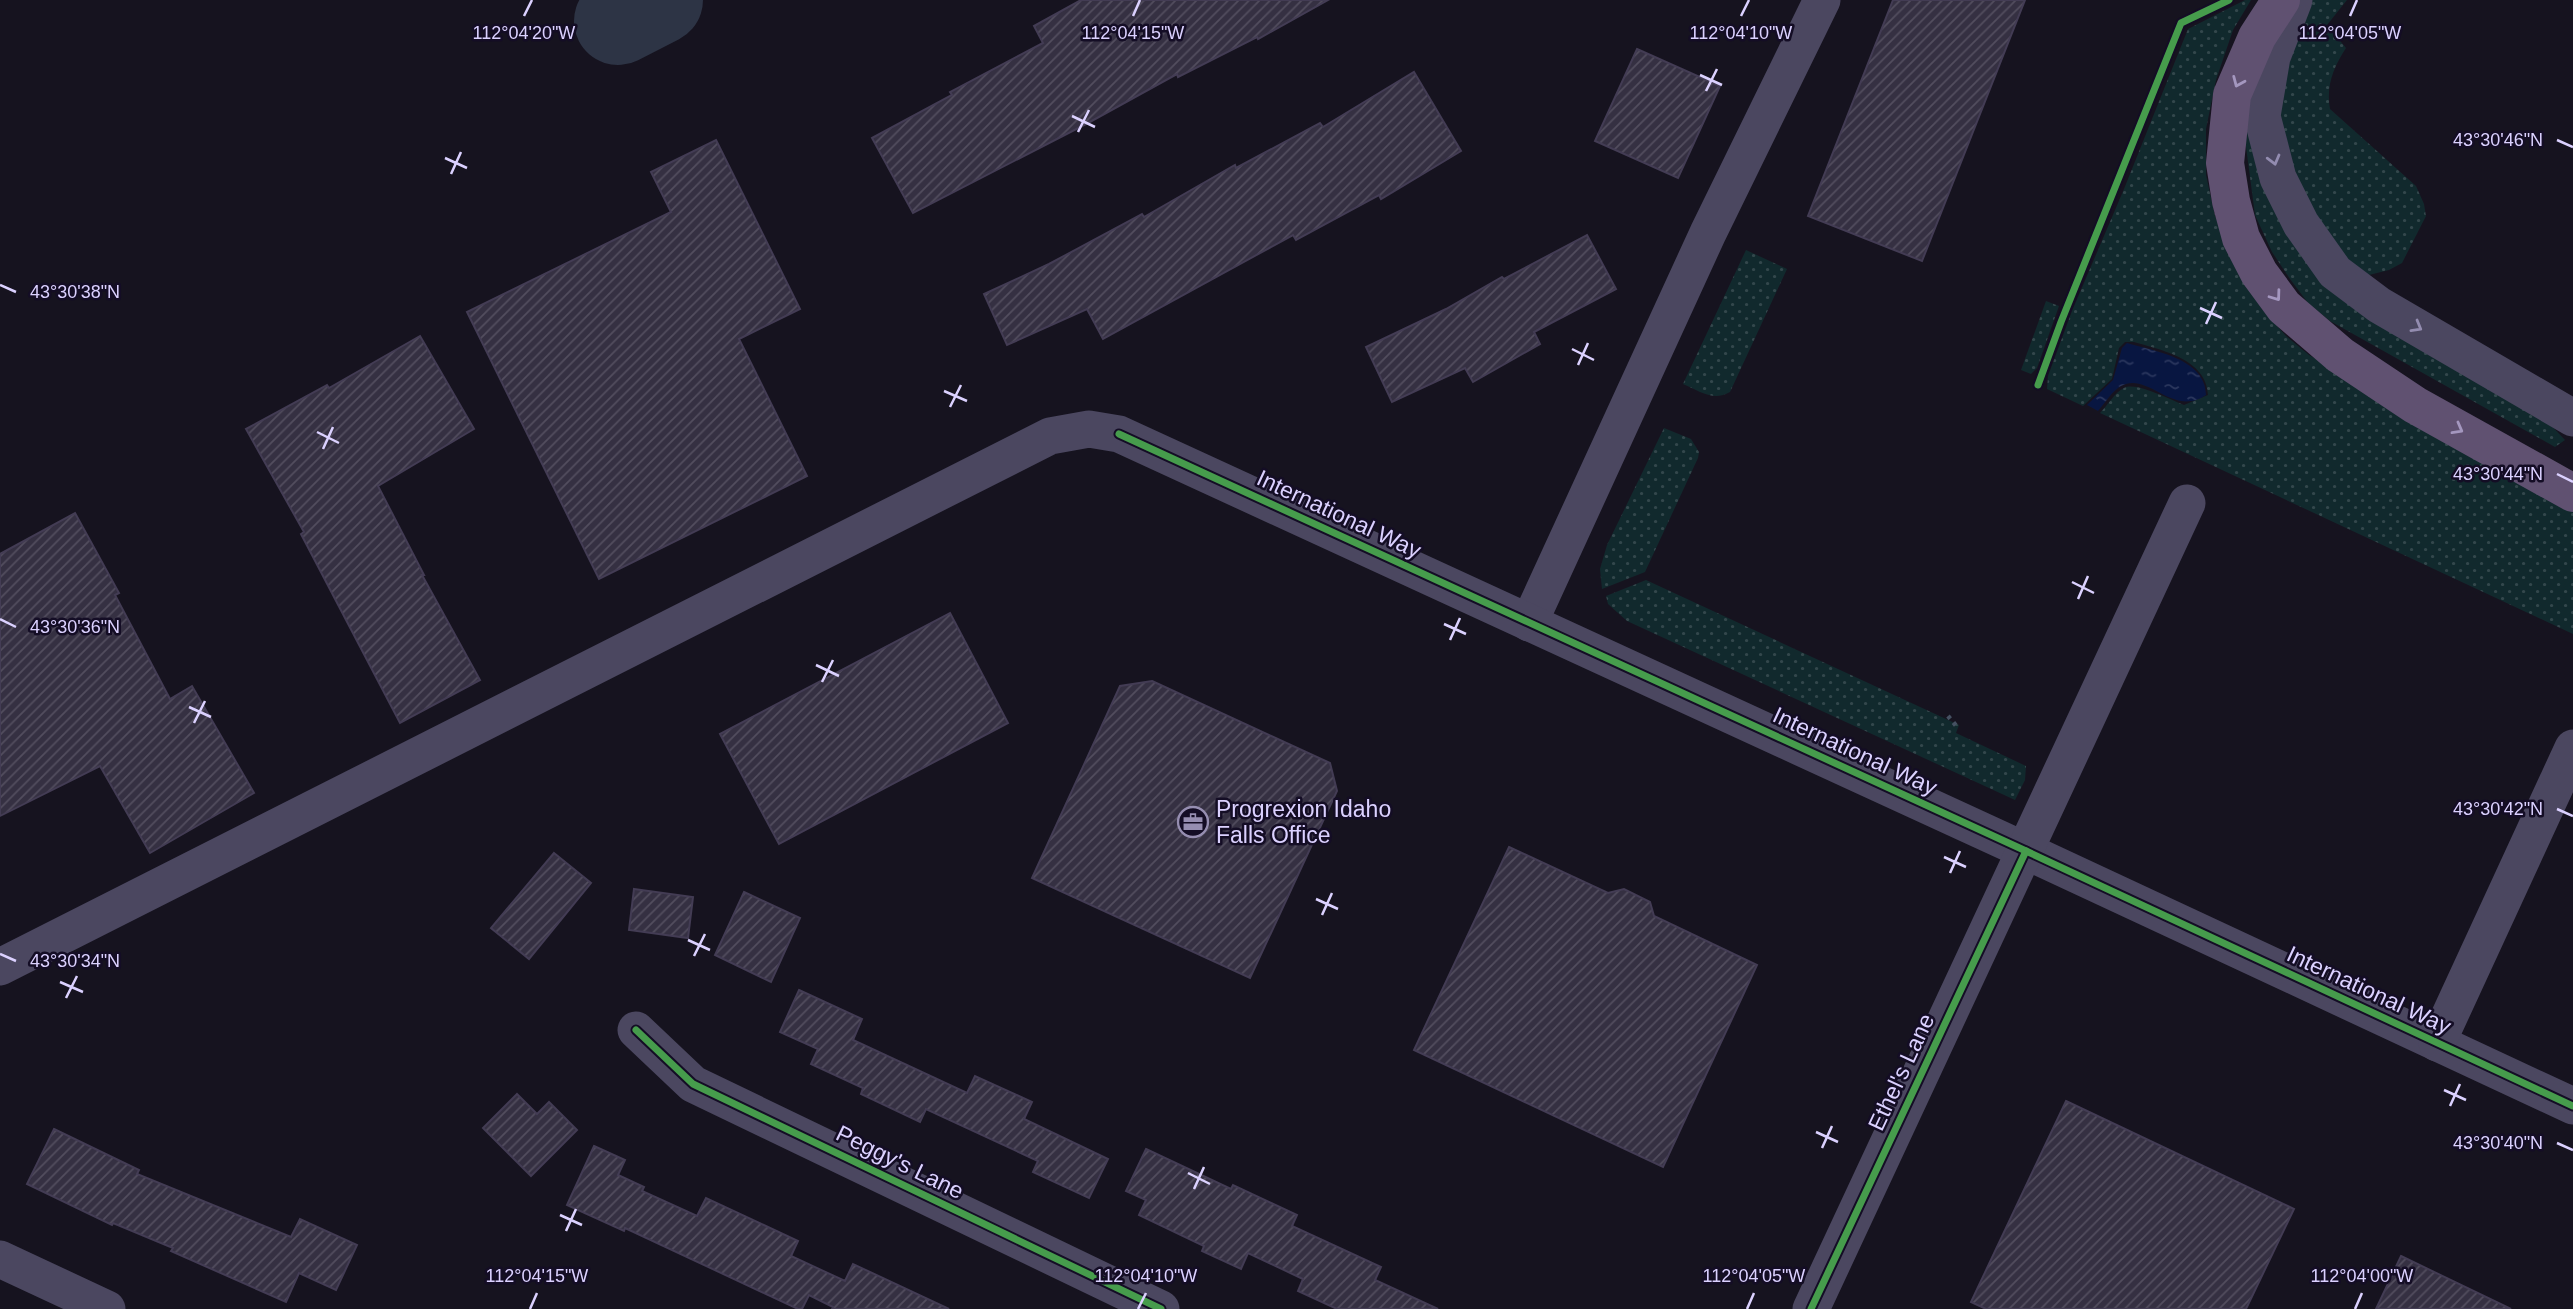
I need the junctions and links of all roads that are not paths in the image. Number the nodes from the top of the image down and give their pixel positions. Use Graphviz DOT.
graph roads {
  1 [pos="1822,0"];
  2 [pos="2281,0"];
  3 [pos="2294,0"];
  4 [pos="2573,418"];
  5 [pos="2573,492"];
  6 [pos="2187,503"];
  7 [pos="1529,623"];
  8 [pos="2573,748"];
  9 [pos="2026,851"];
  10 [pos="0,967"];
  11 [pos="636,1030"];
  12 [pos="2437,1043"];
  13 [pos="2573,1106"];
  14 [pos="0,1259"];
  15 [pos="107,1309"];
  16 [pos="1161,1309"];
  17 [pos="1811,1309"];
  1 -- 7 [label="street"];
  2 -- 5 [label="main road, one-way"];
  3 -- 4 [label="street, one-way"];
  6 -- 9 [label="street, Ethel's Lane"];
  7 -- 9 [label="street, International Way"];
  7 -- 10 [label="street, International Way"];
  8 -- 12 [label="street"];
  9 -- 12 [label="street, International Way"];
  9 -- 17 [label="street, Ethel's Lane"];
  11 -- 16 [label="street, Peggy's Lane"];
  12 -- 13 [label="street, International Way"];
  14 -- 15 [label="street"];
}
